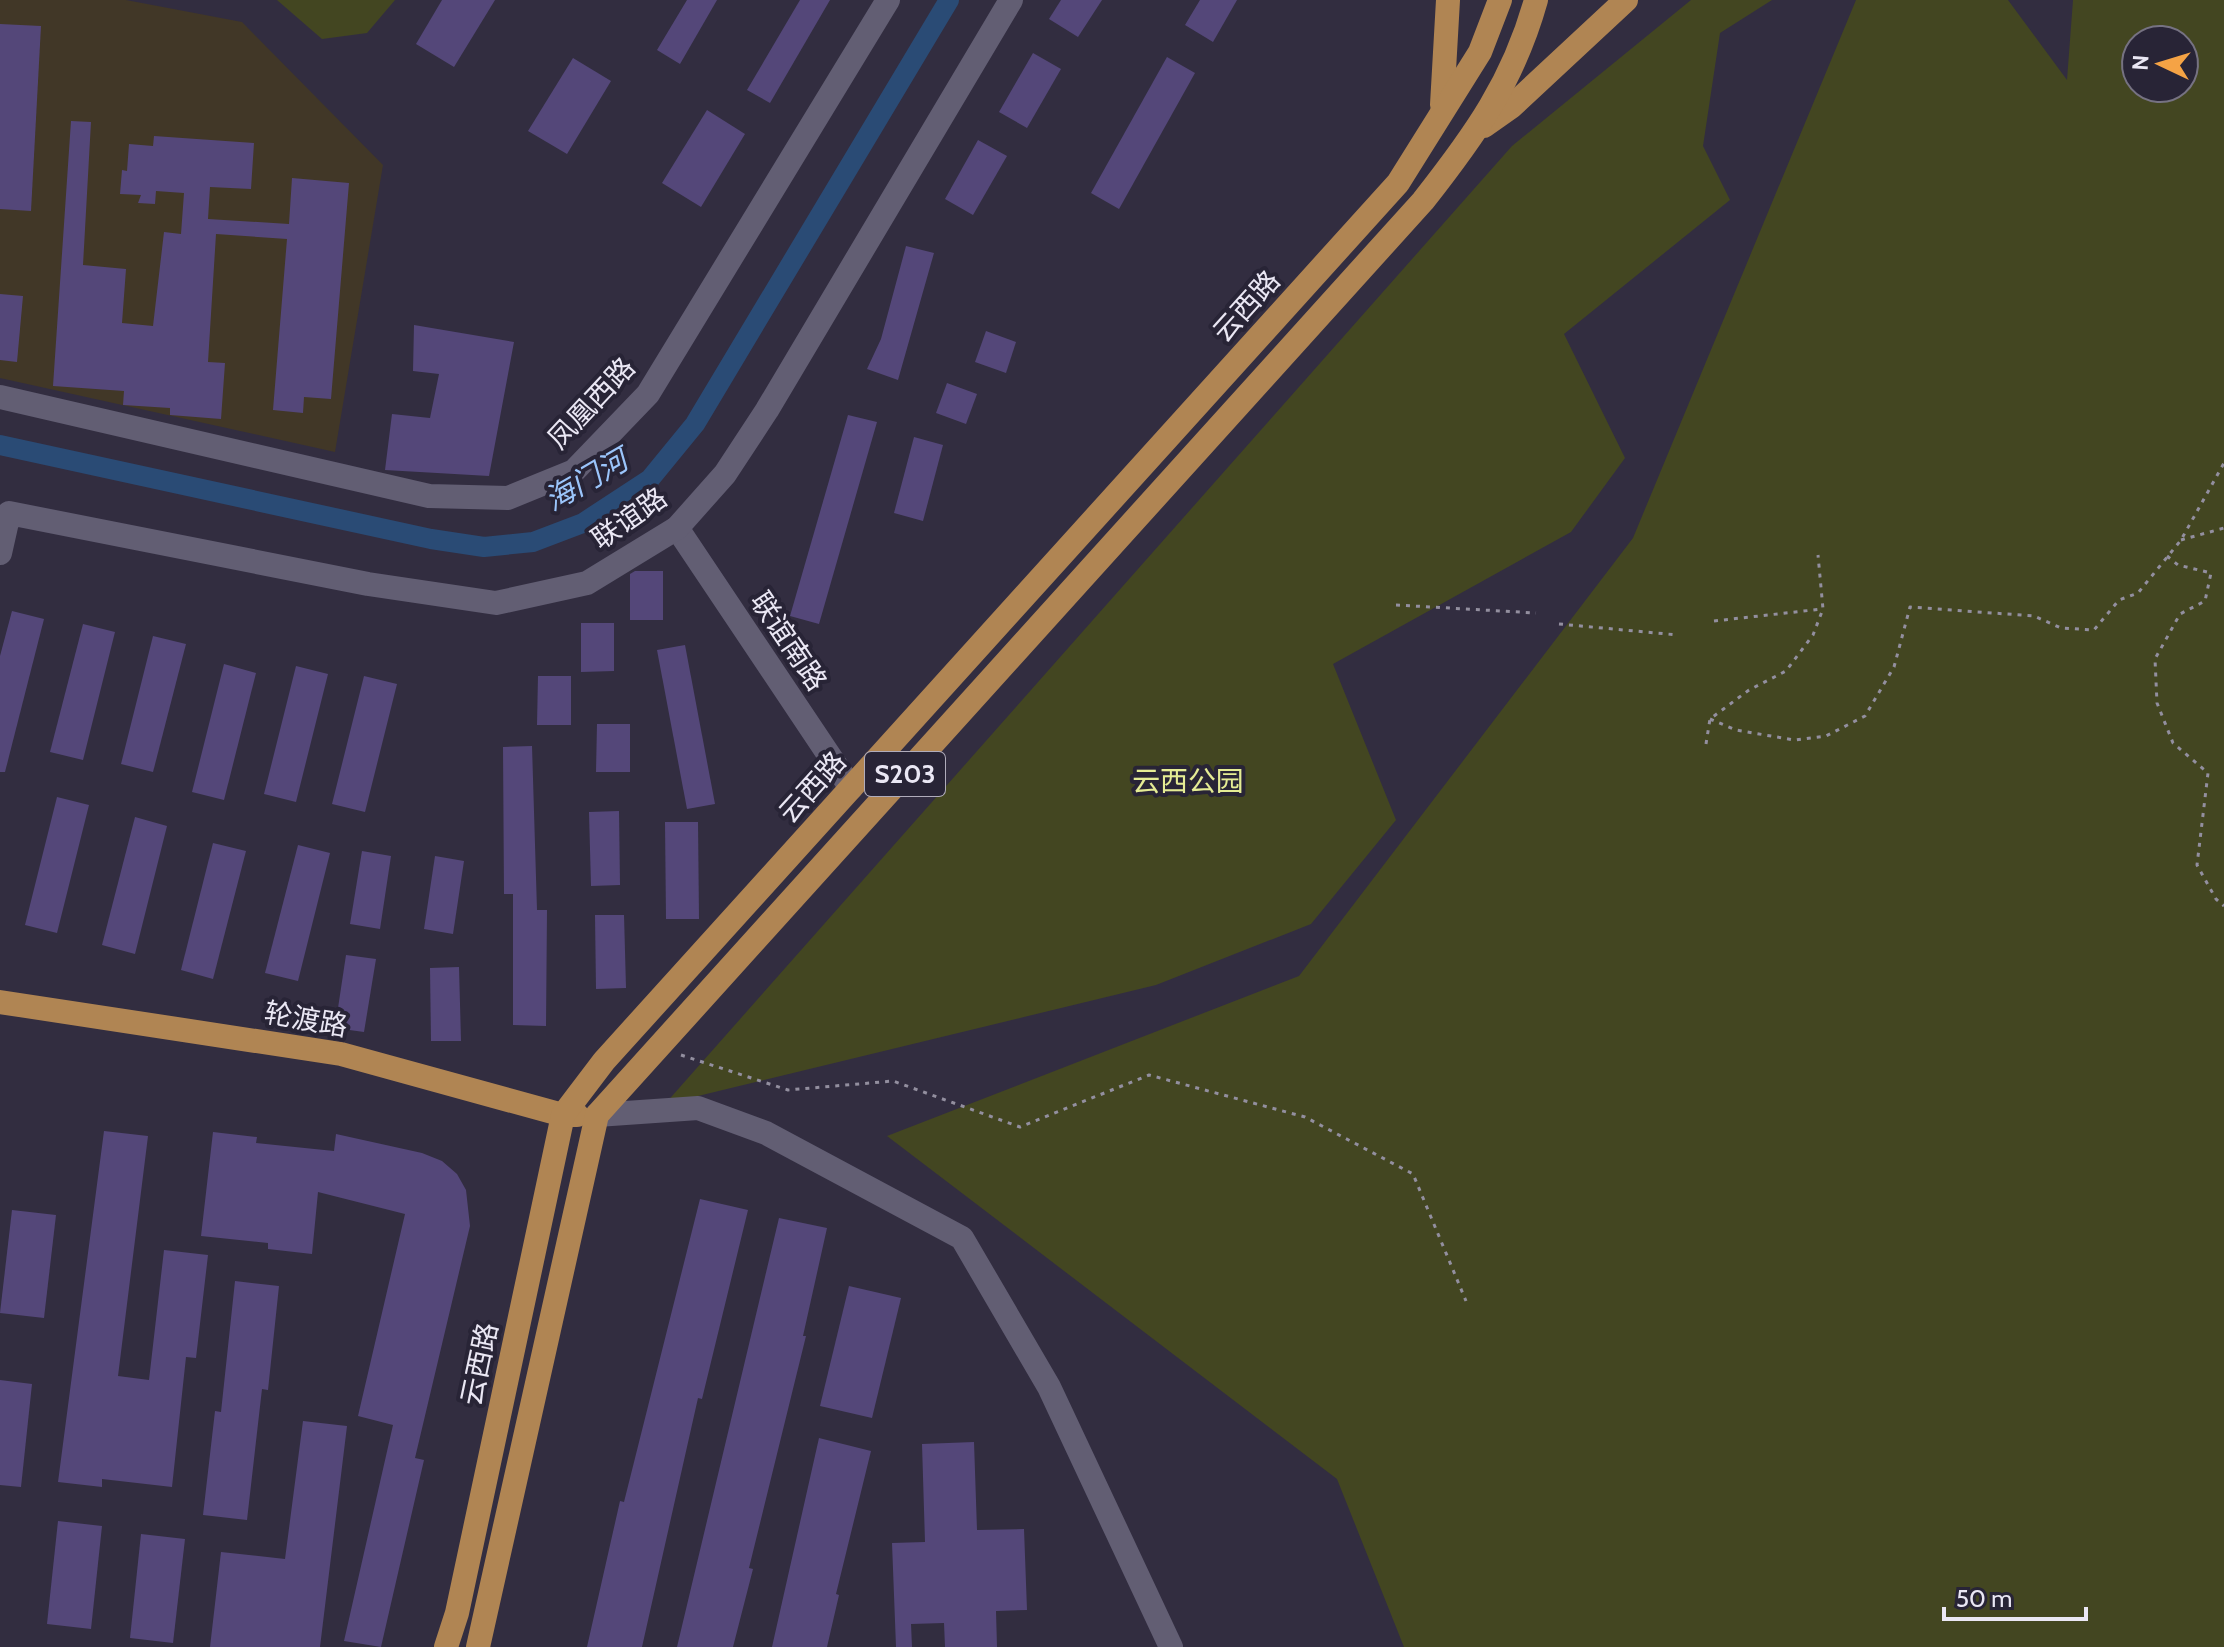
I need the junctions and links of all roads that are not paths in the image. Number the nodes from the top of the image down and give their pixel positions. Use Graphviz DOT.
graph roads {
  1 [pos="888,0"];
  2 [pos="1011,0"];
  3 [pos="1448,0"];
  4 [pos="1500,0"];
  5 [pos="1536,0"];
  6 [pos="1626,0"];
  7 [pos="1440,115"];
  8 [pos="1479,130"];
  9 [pos="0,397"];
  10 [pos="677,528"];
  11 [pos="0,553"];
  12 [pos="851,788"];
  13 [pos="0,1002"];
  14 [pos="563,1115"];
  15 [pos="597,1115"];
  16 [pos="446,1647"];
  17 [pos="478,1647"];
  18 [pos="1171,1647"];
  1 -- 9 [label="street, 凤凰西路"];
  2 -- 10 [label="street, 联谊路"];
  3 -- 7 [label="main road"];
  4 -- 7 [label="main road, 云西路 / S203"];
  5 -- 8 [label="main road, S203"];
  6 -- 8 [label="main road"];
  7 -- 12 [label="main road, 云西路 / S203"];
  8 -- 15 [label="main road, S203"];
  10 -- 11 [label="street, 联谊路"];
  10 -- 12 [label="street, 联谊南路"];
  12 -- 14 [label="main road, 云西路 / S203"];
  13 -- 14 [label="main road, 轮渡路"];
  14 -- 15 [label="main road, 轮渡路"];
  14 -- 16 [label="main road, 云西路 / S203"];
  15 -- 17 [label="main road, S203"];
  15 -- 18 [label="street"];
}
